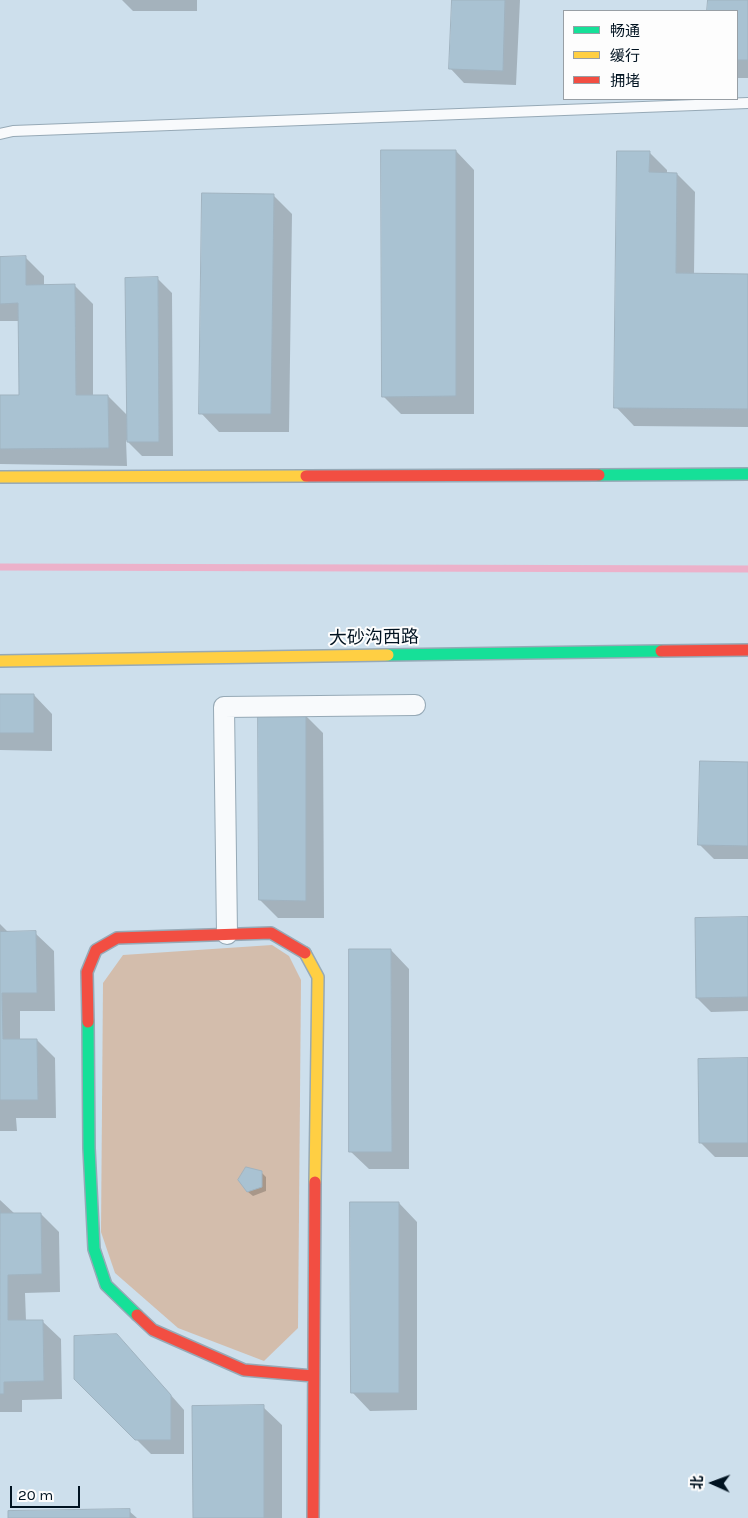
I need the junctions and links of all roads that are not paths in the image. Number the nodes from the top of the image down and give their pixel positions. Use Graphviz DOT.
graph roads {
  1 [pos="748,103"];
  2 [pos="0,134"];
  3 [pos="748,474"];
  4 [pos="0,477"];
  5 [pos="748,650"];
  6 [pos="0,660"];
  7 [pos="415,705"];
  8 [pos="227,934"];
  9 [pos="313,1376"];
  10 [pos="313,1518"];
  1 -- 2 [label="lane"];
  3 -- 4 [label="street"];
  5 -- 6 [label="street, 大砂沟西路"];
  7 -- 8 [label="street"];
  8 -- 9 [label="street"];
  8 -- 9 [label="street"];
  9 -- 10 [label="street"];
}
